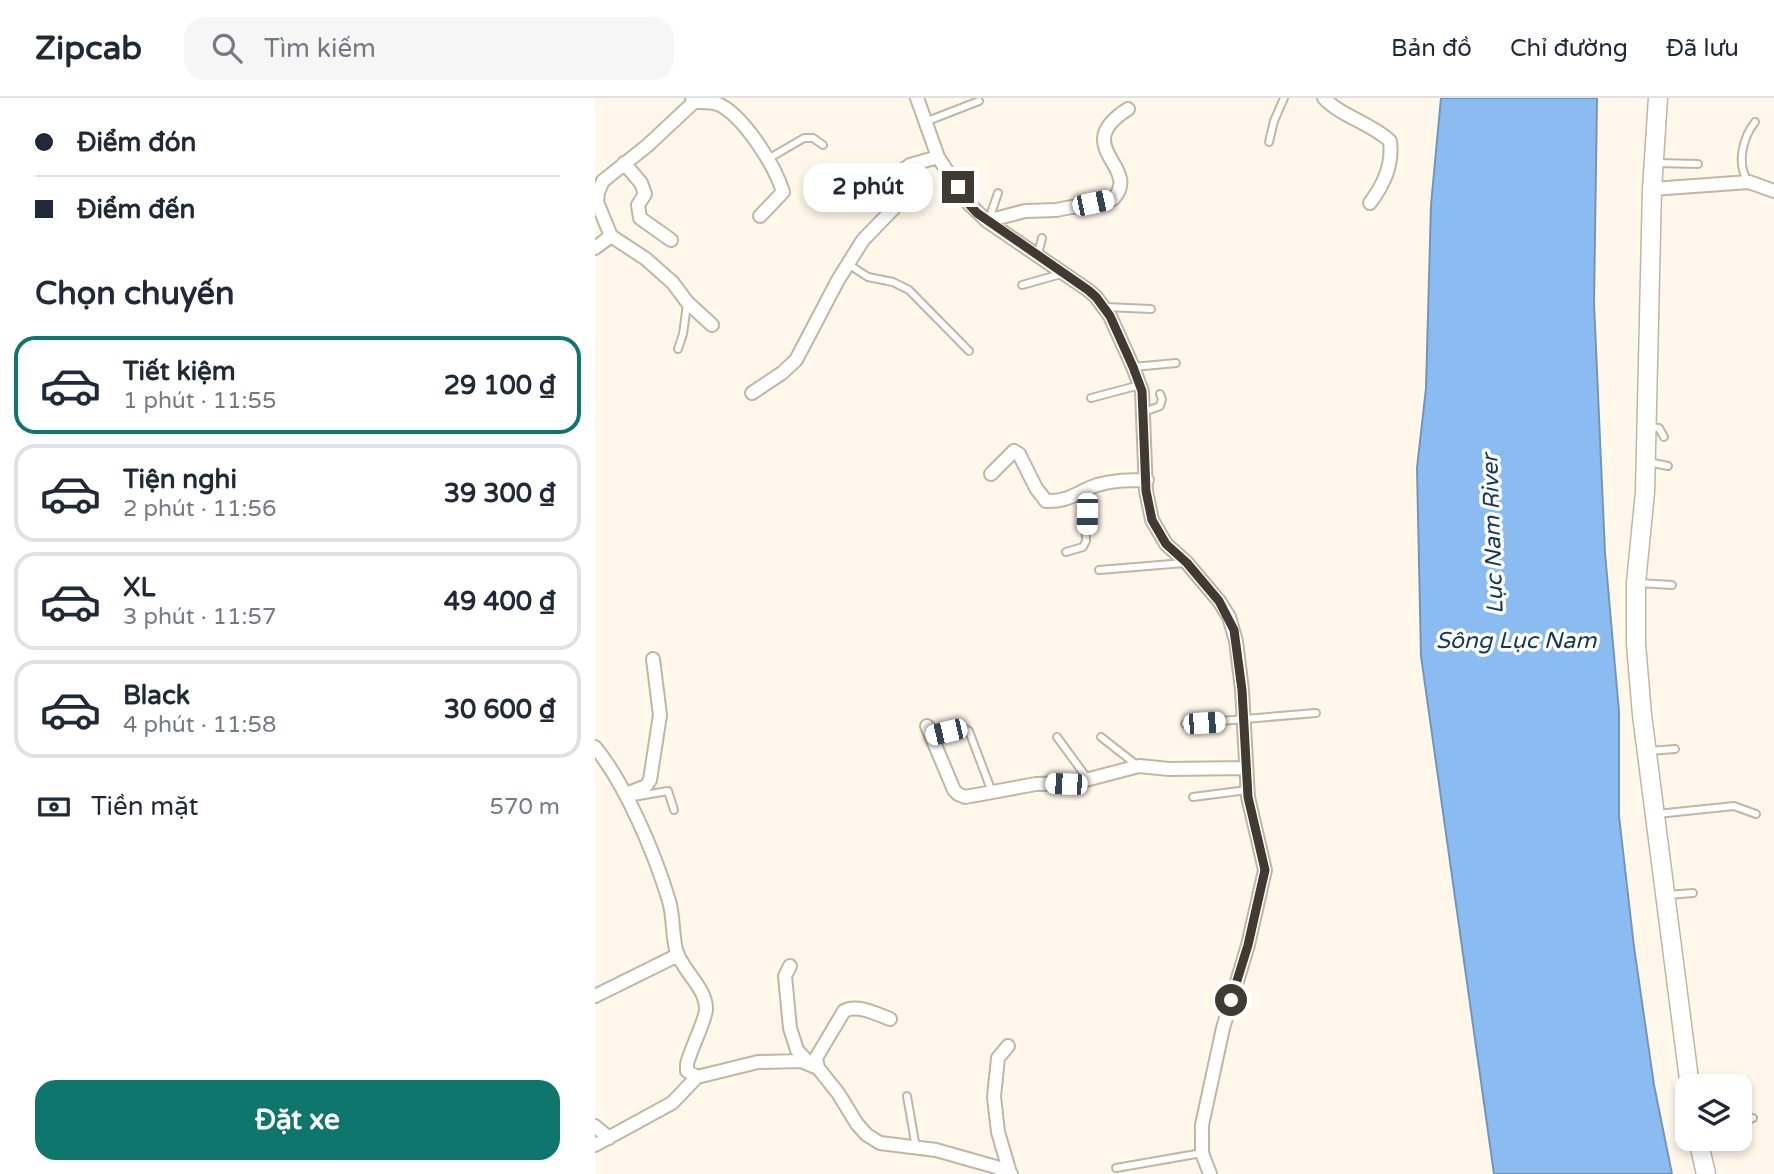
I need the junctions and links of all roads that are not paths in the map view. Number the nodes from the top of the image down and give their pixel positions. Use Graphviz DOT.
graph roads {
  1 [pos="917,98"];
  2 [pos="1284,98"];
  3 [pos="1324,98"];
  4 [pos="1658,98"];
  5 [pos="693,100"];
  6 [pos="979,101"];
  7 [pos="1128,109"];
  8 [pos="925,122"];
  9 [pos="1755,122"];
  10 [pos="1269,142"];
  11 [pos="823,145"];
  12 [pos="938,157"];
  13 [pos="767,160"];
  14 [pos="624,163"];
  15 [pos="1655,163"];
  16 [pos="1698,164"];
  17 [pos="1749,182"];
  18 [pos="1653,189"];
  19 [pos="1774,191"];
  20 [pos="998,193"];
  21 [pos="1370,204"];
  22 [pos="760,216"];
  23 [pos="988,220"];
  24 [pos="611,236"];
  25 [pos="1042,238"];
  26 [pos="671,240"];
  27 [pos="595,248"];
  28 [pos="1037,256"];
  29 [pos="848,264"];
  30 [pos="1065,273"];
  31 [pos="1022,285"];
  32 [pos="687,302"];
  33 [pos="1103,307"];
  34 [pos="1151,309"];
  35 [pos="712,325"];
  36 [pos="678,349"];
  37 [pos="969,351"];
  38 [pos="1176,363"];
  39 [pos="1133,367"];
  40 [pos="1140,385"];
  41 [pos="752,393"];
  42 [pos="1160,394"];
  43 [pos="1091,398"];
  44 [pos="1144,412"];
  45 [pos="1647,427"];
  46 [pos="1664,437"];
  47 [pos="1646,462"];
  48 [pos="1668,466"];
  49 [pos="991,474"];
  50 [pos="1147,480"];
  51 [pos="1085,491"];
  52 [pos="1066,552"];
  53 [pos="1187,563"];
  54 [pos="1099,570"];
  55 [pos="1636,583"];
  56 [pos="1672,585"];
  57 [pos="653,659"];
  58 [pos="1315,713"];
  59 [pos="1243,720"];
  60 [pos="1185,724"];
  61 [pos="930,730"];
  62 [pos="1057,737"];
  63 [pos="1101,737"];
  64 [pos="595,747"];
  65 [pos="1675,749"];
  66 [pos="1647,751"];
  67 [pos="1139,766"];
  68 [pos="1246,768"];
  69 [pos="1089,779"];
  70 [pos="1247,790"];
  71 [pos="992,793"];
  72 [pos="627,796"];
  73 [pos="1193,797"];
  74 [pos="674,810"];
  75 [pos="1756,814"];
  76 [pos="1655,815"];
  77 [pos="1693,893"];
  78 [pos="1665,895"];
  79 [pos="678,955"];
  80 [pos="790,966"];
  81 [pos="595,996"];
  82 [pos="890,1019"];
  83 [pos="1008,1046"];
  84 [pos="814,1066"];
  85 [pos="1688,1074"];
  86 [pos="697,1077"];
  87 [pos="907,1096"];
  88 [pos="595,1126"];
  89 [pos="609,1138"];
  90 [pos="595,1145"];
  91 [pos="916,1148"];
  92 [pos="1702,1151"];
  93 [pos="1202,1153"];
  94 [pos="1116,1168"];
  95 [pos="1011,1173"];
  96 [pos="1210,1174"];
  97 [pos="1706,1174"];
  1 -- 8 [label="street"];
  2 -- 10 [label="lane"];
  3 -- 21 [label="street"];
  4 -- 15 [label="street"];
  5 -- 13 [label="street"];
  5 -- 14 [label="street"];
  6 -- 8 [label="lane"];
  7 -- 23 [label="street"];
  8 -- 12 [label="street"];
  9 -- 17 [label="lane"];
  11 -- 13 [label="lane"];
  12 -- 23 [label="street"];
  12 -- 29 [label="street"];
  13 -- 22 [label="street"];
  14 -- 24 [label="street"];
  14 -- 26 [label="street"];
  15 -- 16 [label="lane"];
  15 -- 18 [label="street"];
  17 -- 18 [label="street"];
  17 -- 19 [label="street"];
  18 -- 45 [label="street"];
  20 -- 23 [label="lane"];
  23 -- 28 [label="street"];
  24 -- 27 [label="street"];
  24 -- 32 [label="street"];
  25 -- 28 [label="lane"];
  28 -- 30 [label="street"];
  29 -- 37 [label="lane"];
  29 -- 41 [label="street"];
  30 -- 31 [label="lane"];
  30 -- 33 [label="street"];
  32 -- 35 [label="street"];
  32 -- 36 [label="lane"];
  33 -- 34 [label="lane"];
  33 -- 39 [label="street"];
  38 -- 39 [label="lane"];
  39 -- 40 [label="street"];
  40 -- 43 [label="lane"];
  40 -- 44 [label="street"];
  42 -- 44 [label="lane"];
  44 -- 50 [label="street"];
  45 -- 46 [label="lane"];
  45 -- 47 [label="street"];
  47 -- 48 [label="lane"];
  47 -- 55 [label="street"];
  49 -- 51 [label="street"];
  50 -- 51 [label="street"];
  50 -- 53 [label="street"];
  51 -- 52 [label="lane"];
  53 -- 54 [label="lane"];
  53 -- 59 [label="street"];
  55 -- 56 [label="lane"];
  55 -- 66 [label="street"];
  57 -- 72 [label="street"];
  58 -- 59 [label="lane"];
  59 -- 60 [label="lane"];
  59 -- 68 [label="street"];
  61 -- 71 [label="street"];
  61 -- 71 [label="lane"];
  62 -- 69 [label="lane"];
  63 -- 67 [label="lane"];
  64 -- 72 [label="street"];
  65 -- 66 [label="lane"];
  66 -- 76 [label="street"];
  67 -- 68 [label="street"];
  67 -- 69 [label="street"];
  68 -- 70 [label="street"];
  69 -- 71 [label="street"];
  70 -- 73 [label="lane"];
  70 -- 93 [label="street"];
  72 -- 74 [label="lane"];
  72 -- 79 [label="street"];
  75 -- 76 [label="lane"];
  76 -- 78 [label="street"];
  77 -- 78 [label="lane"];
  78 -- 85 [label="street"];
  79 -- 81 [label="street"];
  79 -- 86 [label="street"];
  80 -- 84 [label="street"];
  82 -- 84 [label="street"];
  83 -- 95 [label="street"];
  84 -- 86 [label="street"];
  84 -- 91 [label="street"];
  86 -- 89 [label="street"];
  87 -- 91 [label="lane"];
  88 -- 89 [label="street"];
  89 -- 90 [label="street"];
  91 -- 95 [label="street"];
  92 -- 97 [label="street"];
  93 -- 94 [label="lane"];
  93 -- 96 [label="street"];
}
